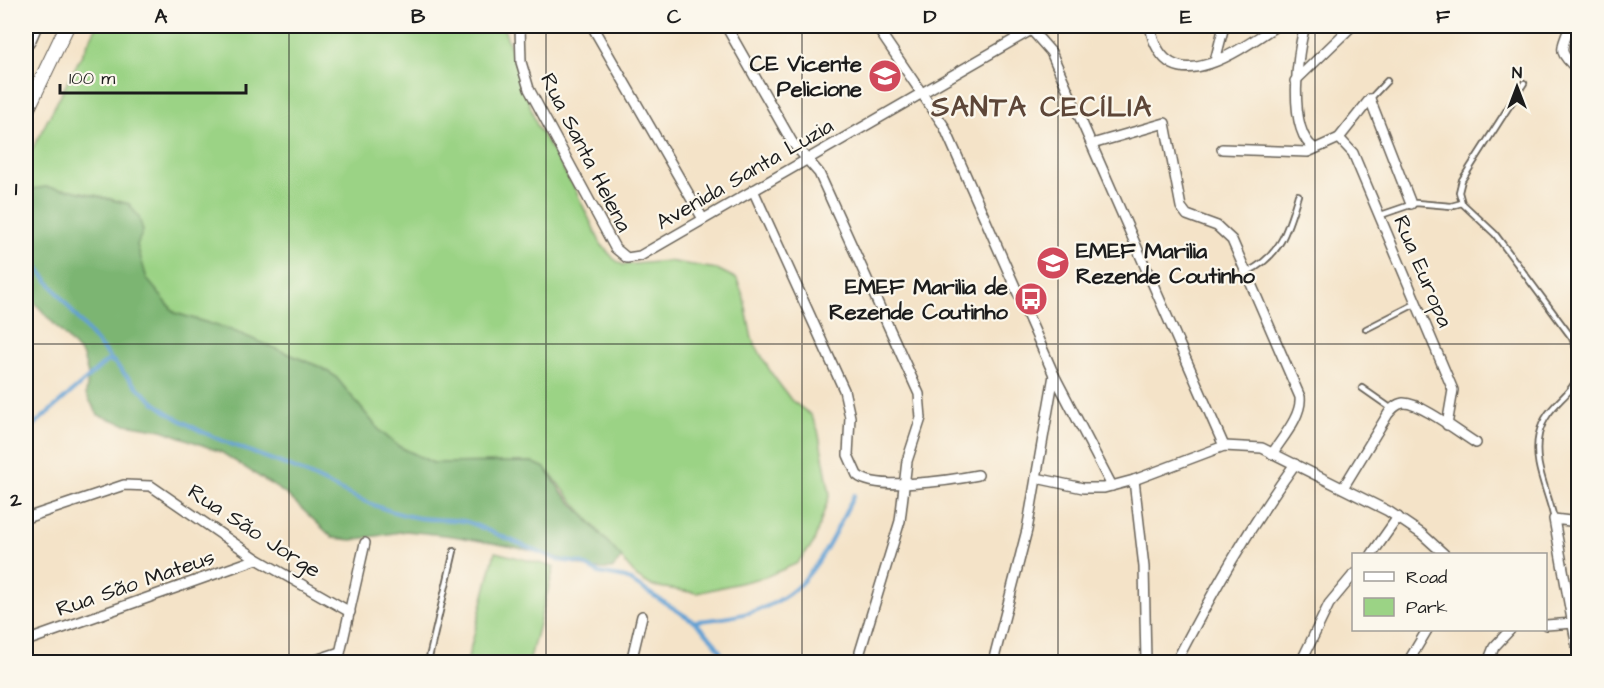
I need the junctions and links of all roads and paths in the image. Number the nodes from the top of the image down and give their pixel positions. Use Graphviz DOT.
graph roads {
  1 [pos="32,26"];
  2 [pos="67,26"];
  3 [pos="520,26"];
  4 [pos="592,26"];
  5 [pos="726,26"];
  6 [pos="876,26"];
  7 [pos="1151,26"];
  8 [pos="1224,26"];
  9 [pos="1276,26"];
  10 [pos="1305,26"];
  11 [pos="1352,26"];
  12 [pos="1570,26"];
  13 [pos="1033,27"];
  14 [pos="26,40"];
  15 [pos="1215,61"];
  16 [pos="1578,70"];
  17 [pos="1295,81"];
  18 [pos="1387,81"];
  19 [pos="1524,83"];
  20 [pos="922,92"];
  21 [pos="1371,99"];
  22 [pos="26,112"];
  23 [pos="1339,138"];
  24 [pos="1092,144"];
  25 [pos="1314,148"];
  26 [pos="1222,149"];
  27 [pos="806,159"];
  28 [pos="753,190"];
  29 [pos="1298,195"];
  30 [pos="1462,203"];
  31 [pos="1411,204"];
  32 [pos="1380,216"];
  33 [pos="704,219"];
  34 [pos="624,257"];
  35 [pos="1247,272"];
  36 [pos="1417,303"];
  37 [pos="1366,329"];
  38 [pos="26,355"];
  39 [pos="26,375"];
  40 [pos="1054,375"];
  41 [pos="1362,388"];
  42 [pos="1392,409"];
  43 [pos="1447,425"];
  44 [pos="1476,443"];
  45 [pos="1224,446"];
  46 [pos="1272,454"];
  47 [pos="1295,464"];
  48 [pos="978,475"];
  49 [pos="1036,478"];
  50 [pos="1134,480"];
  51 [pos="905,484"];
  52 [pos="1112,486"];
  53 [pos="1343,488"];
  54 [pos="1398,517"];
  55 [pos="26,518"];
  56 [pos="1554,519"];
  57 [pos="1578,522"];
  58 [pos="365,543"];
  59 [pos="454,551"];
  60 [pos="1373,553"];
  61 [pos="1442,553"];
  62 [pos="257,559"];
  63 [pos="1352,575"];
  64 [pos="350,612"];
  65 [pos="642,616"];
  66 [pos="1574,623"];
  67 [pos="1547,625"];
  68 [pos="1426,631"];
  69 [pos="1509,631"];
  70 [pos="26,641"];
  71 [pos="340,652"];
  72 [pos="1578,653"];
  73 [pos="310,663"];
  74 [pos="338,663"];
  75 [pos="428,663"];
  76 [pos="632,663"];
  77 [pos="861,663"];
  78 [pos="993,663"];
  79 [pos="1146,663"];
  80 [pos="1176,663"];
  81 [pos="1301,663"];
  82 [pos="1408,663"];
  83 [pos="1488,663"];
  1 -- 14 [label="highway"];
  2 -- 22 [label="main road"];
  3 -- 34 [label="street, Rua Santa Helena"];
  4 -- 33 [label="street"];
  5 -- 27 [label="street"];
  6 -- 20 [label="street"];
  7 -- 15 [label="street"];
  8 -- 15 [label="street"];
  9 -- 15 [label="street"];
  10 -- 17 [label="street"];
  11 -- 17 [label="street"];
  12 -- 16 [label="street"];
  13 -- 20 [label="street, Avenida Santa Luzia"];
  13 -- 24 [label="street"];
  17 -- 25 [label="street"];
  18 -- 21 [label="lane"];
  19 -- 30 [label="lane"];
  20 -- 27 [label="street, Avenida Santa Luzia"];
  20 -- 40 [label="street"];
  21 -- 23 [label="street"];
  21 -- 31 [label="street"];
  23 -- 25 [label="street"];
  23 -- 32 [label="street, Rua Europa"];
  24 -- 35 [label="street"];
  24 -- 45 [label="street"];
  25 -- 26 [label="street"];
  27 -- 28 [label="street, Avenida Santa Luzia"];
  27 -- 51 [label="street"];
  28 -- 33 [label="street, Avenida Santa Luzia"];
  28 -- 51 [label="street"];
  29 -- 35 [label="lane"];
  30 -- 31 [label="lane"];
  30 -- 56 [label="lane"];
  31 -- 32 [label="lane"];
  32 -- 36 [label="street, Rua Europa"];
  33 -- 34 [label="street, Avenida Santa Luzia"];
  35 -- 46 [label="street"];
  36 -- 37 [label="lane"];
  36 -- 43 [label="street, Rua Europa"];
  38 -- 39 [label="lane"];
  40 -- 49 [label="street"];
  40 -- 52 [label="street"];
  41 -- 42 [label="lane"];
  42 -- 43 [label="street"];
  42 -- 53 [label="street"];
  43 -- 44 [label="street"];
  45 -- 46 [label="street"];
  45 -- 50 [label="street"];
  46 -- 47 [label="street"];
  47 -- 53 [label="street"];
  47 -- 80 [label="street"];
  48 -- 51 [label="street"];
  49 -- 52 [label="street"];
  49 -- 78 [label="street"];
  50 -- 52 [label="street"];
  50 -- 79 [label="street"];
  51 -- 77 [label="street"];
  53 -- 54 [label="street"];
  54 -- 60 [label="street"];
  54 -- 61 [label="street"];
  55 -- 62 [label="street, Rua São Jorge"];
  56 -- 57 [label="street"];
  56 -- 66 [label="street"];
  58 -- 64 [label="street"];
  59 -- 75 [label="lane"];
  62 -- 64 [label="street, Rua São Jorge"];
  62 -- 70 [label="street, Rua São Mateus"];
  63 -- 81 [label="street"];
  64 -- 71 [label="street"];
  65 -- 76 [label="street"];
  66 -- 67 [label="street"];
  66 -- 72 [label="street"];
  68 -- 82 [label="street"];
  69 -- 83 [label="street"];
  71 -- 73 [label="street"];
  71 -- 74 [label="street"];
}
